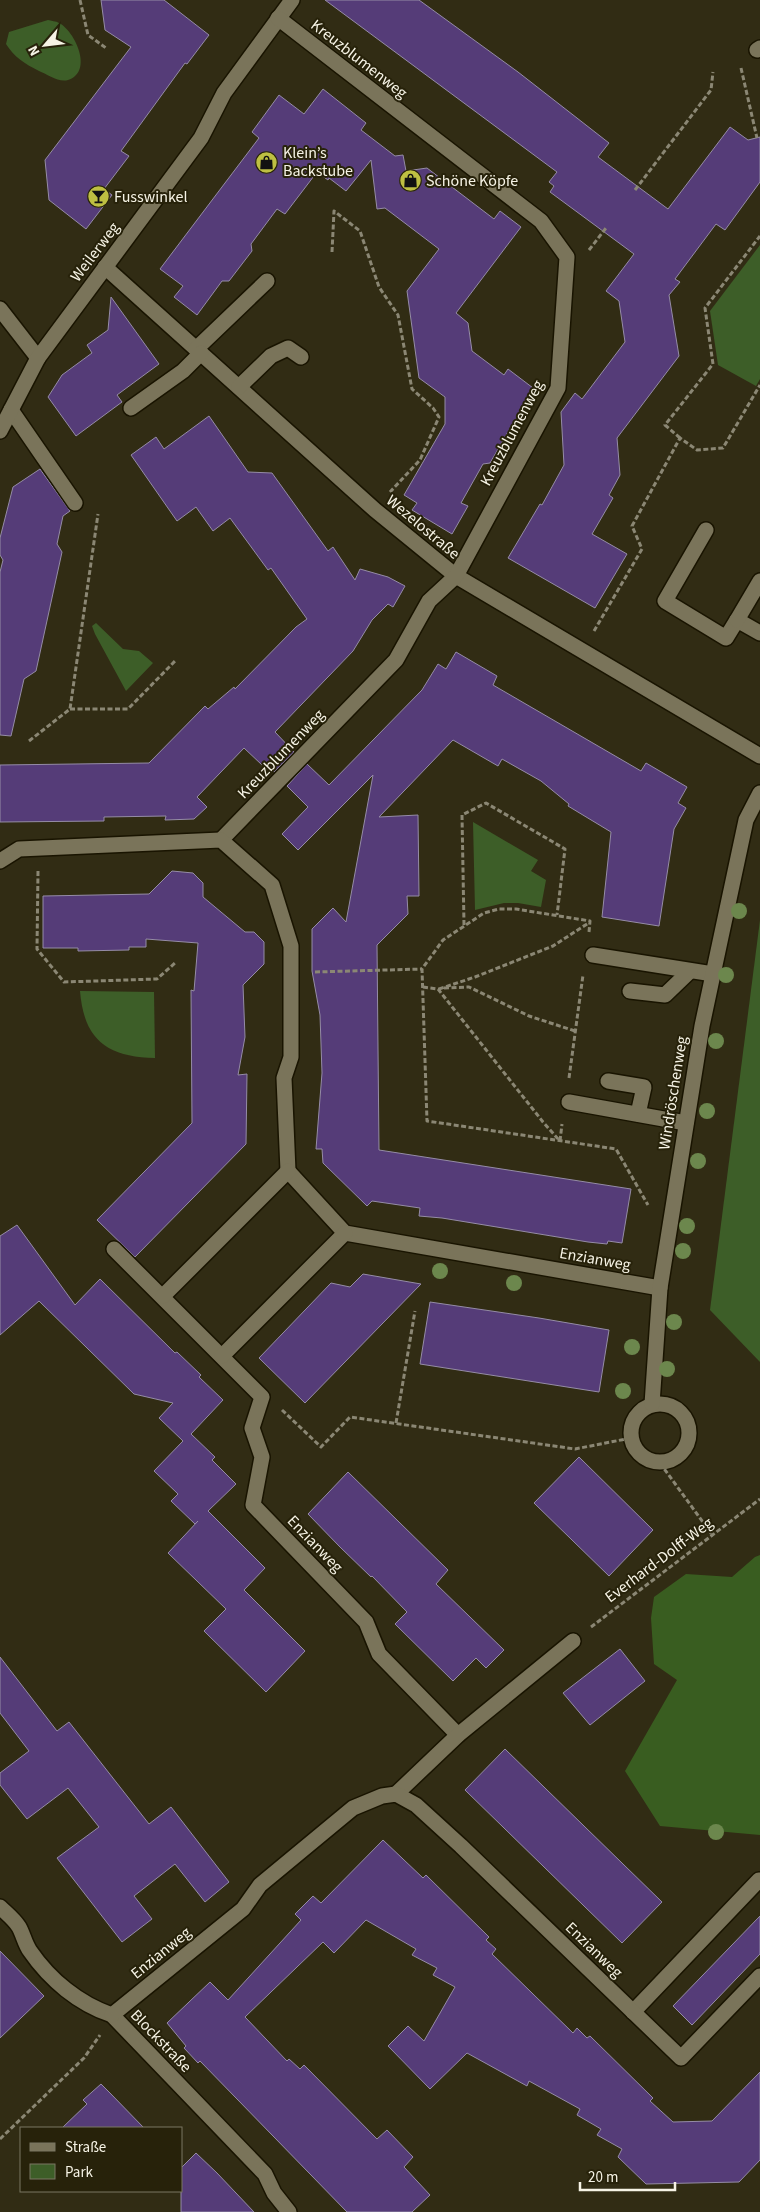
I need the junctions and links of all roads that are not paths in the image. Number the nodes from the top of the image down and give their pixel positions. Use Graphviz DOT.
graph roads {
  1 [pos="292,0"];
  2 [pos="278,18"];
  3 [pos="105,267"];
  4 [pos="267,281"];
  5 [pos="0,308"];
  6 [pos="199,351"];
  7 [pos="301,357"];
  8 [pos="38,358"];
  9 [pos="239,387"];
  10 [pos="131,408"];
  11 [pos="11,410"];
  12 [pos="0,431"];
  13 [pos="75,504"];
  14 [pos="706,530"];
  15 [pos="456,576"];
  16 [pos="760,581"];
  17 [pos="737,620"];
  18 [pos="760,634"];
  19 [pos="760,756"];
  20 [pos="760,793"];
  21 [pos="221,840"];
  22 [pos="0,861"];
  23 [pos="593,955"];
  24 [pos="690,971"];
  25 [pos="713,974"];
  26 [pos="630,991"];
  27 [pos="608,1082"];
  28 [pos="569,1102"];
  29 [pos="638,1114"];
  30 [pos="686,1123"];
  31 [pos="288,1172"];
  32 [pos="346,1233"];
  33 [pos="114,1249"];
  34 [pos="660,1288"];
  35 [pos="162,1296"];
  36 [pos="222,1356"];
  37 [pos="652,1404"];
  38 [pos="573,1641"];
  39 [pos="458,1735"];
  40 [pos="396,1794"];
  41 [pos="759,1880"];
  42 [pos="0,1906"];
  43 [pos="760,1976"];
  44 [pos="632,2012"];
  45 [pos="112,2015"];
  46 [pos="289,2212"];
  1 -- 2 [label="street, Weilerweg"];
  2 -- 3 [label="street, Weilerweg"];
  2 -- 15 [label="street, Kreuzblumenweg"];
  3 -- 6 [label="street, Wezelostraße"];
  3 -- 8 [label="street, Weilerweg"];
  4 -- 6 [label="street"];
  5 -- 8 [label="street"];
  6 -- 9 [label="street, Wezelostraße"];
  6 -- 10 [label="street"];
  7 -- 9 [label="street"];
  8 -- 11 [label="street, Weilerweg"];
  9 -- 15 [label="street, Wezelostraße"];
  11 -- 12 [label="street, Weilerweg"];
  11 -- 13 [label="street"];
  14 -- 17 [label="street"];
  15 -- 19 [label="street, Wezelostraße"];
  15 -- 21 [label="street, Kreuzblumenweg"];
  16 -- 17 [label="street"];
  17 -- 18 [label="street"];
  20 -- 25 [label="street, Windröschenweg"];
  21 -- 22 [label="street"];
  21 -- 31 [label="street"];
  23 -- 24 [label="street"];
  24 -- 25 [label="street"];
  24 -- 26 [label="street"];
  25 -- 30 [label="street, Windröschenweg"];
  27 -- 29 [label="street"];
  28 -- 29 [label="street"];
  29 -- 30 [label="street"];
  30 -- 34 [label="street, Windröschenweg"];
  31 -- 32 [label="street"];
  31 -- 35 [label="street"];
  32 -- 34 [label="street, Enzianweg"];
  32 -- 36 [label="street"];
  33 -- 35 [label="street"];
  34 -- 37 [label="street, Windröschenweg"];
  35 -- 36 [label="street"];
  36 -- 39 [label="street, Enzianweg"];
  37 -- 37 [label="street"];
  38 -- 39 [label="street, Enzianweg"];
  39 -- 40 [label="street, Enzianweg"];
  40 -- 44 [label="street, Enzianweg"];
  40 -- 45 [label="street, Enzianweg"];
  41 -- 44 [label="street"];
  42 -- 45 [label="street, Blockstraße"];
  43 -- 44 [label="street, Enzianweg"];
  45 -- 46 [label="street, Blockstraße"];
}
